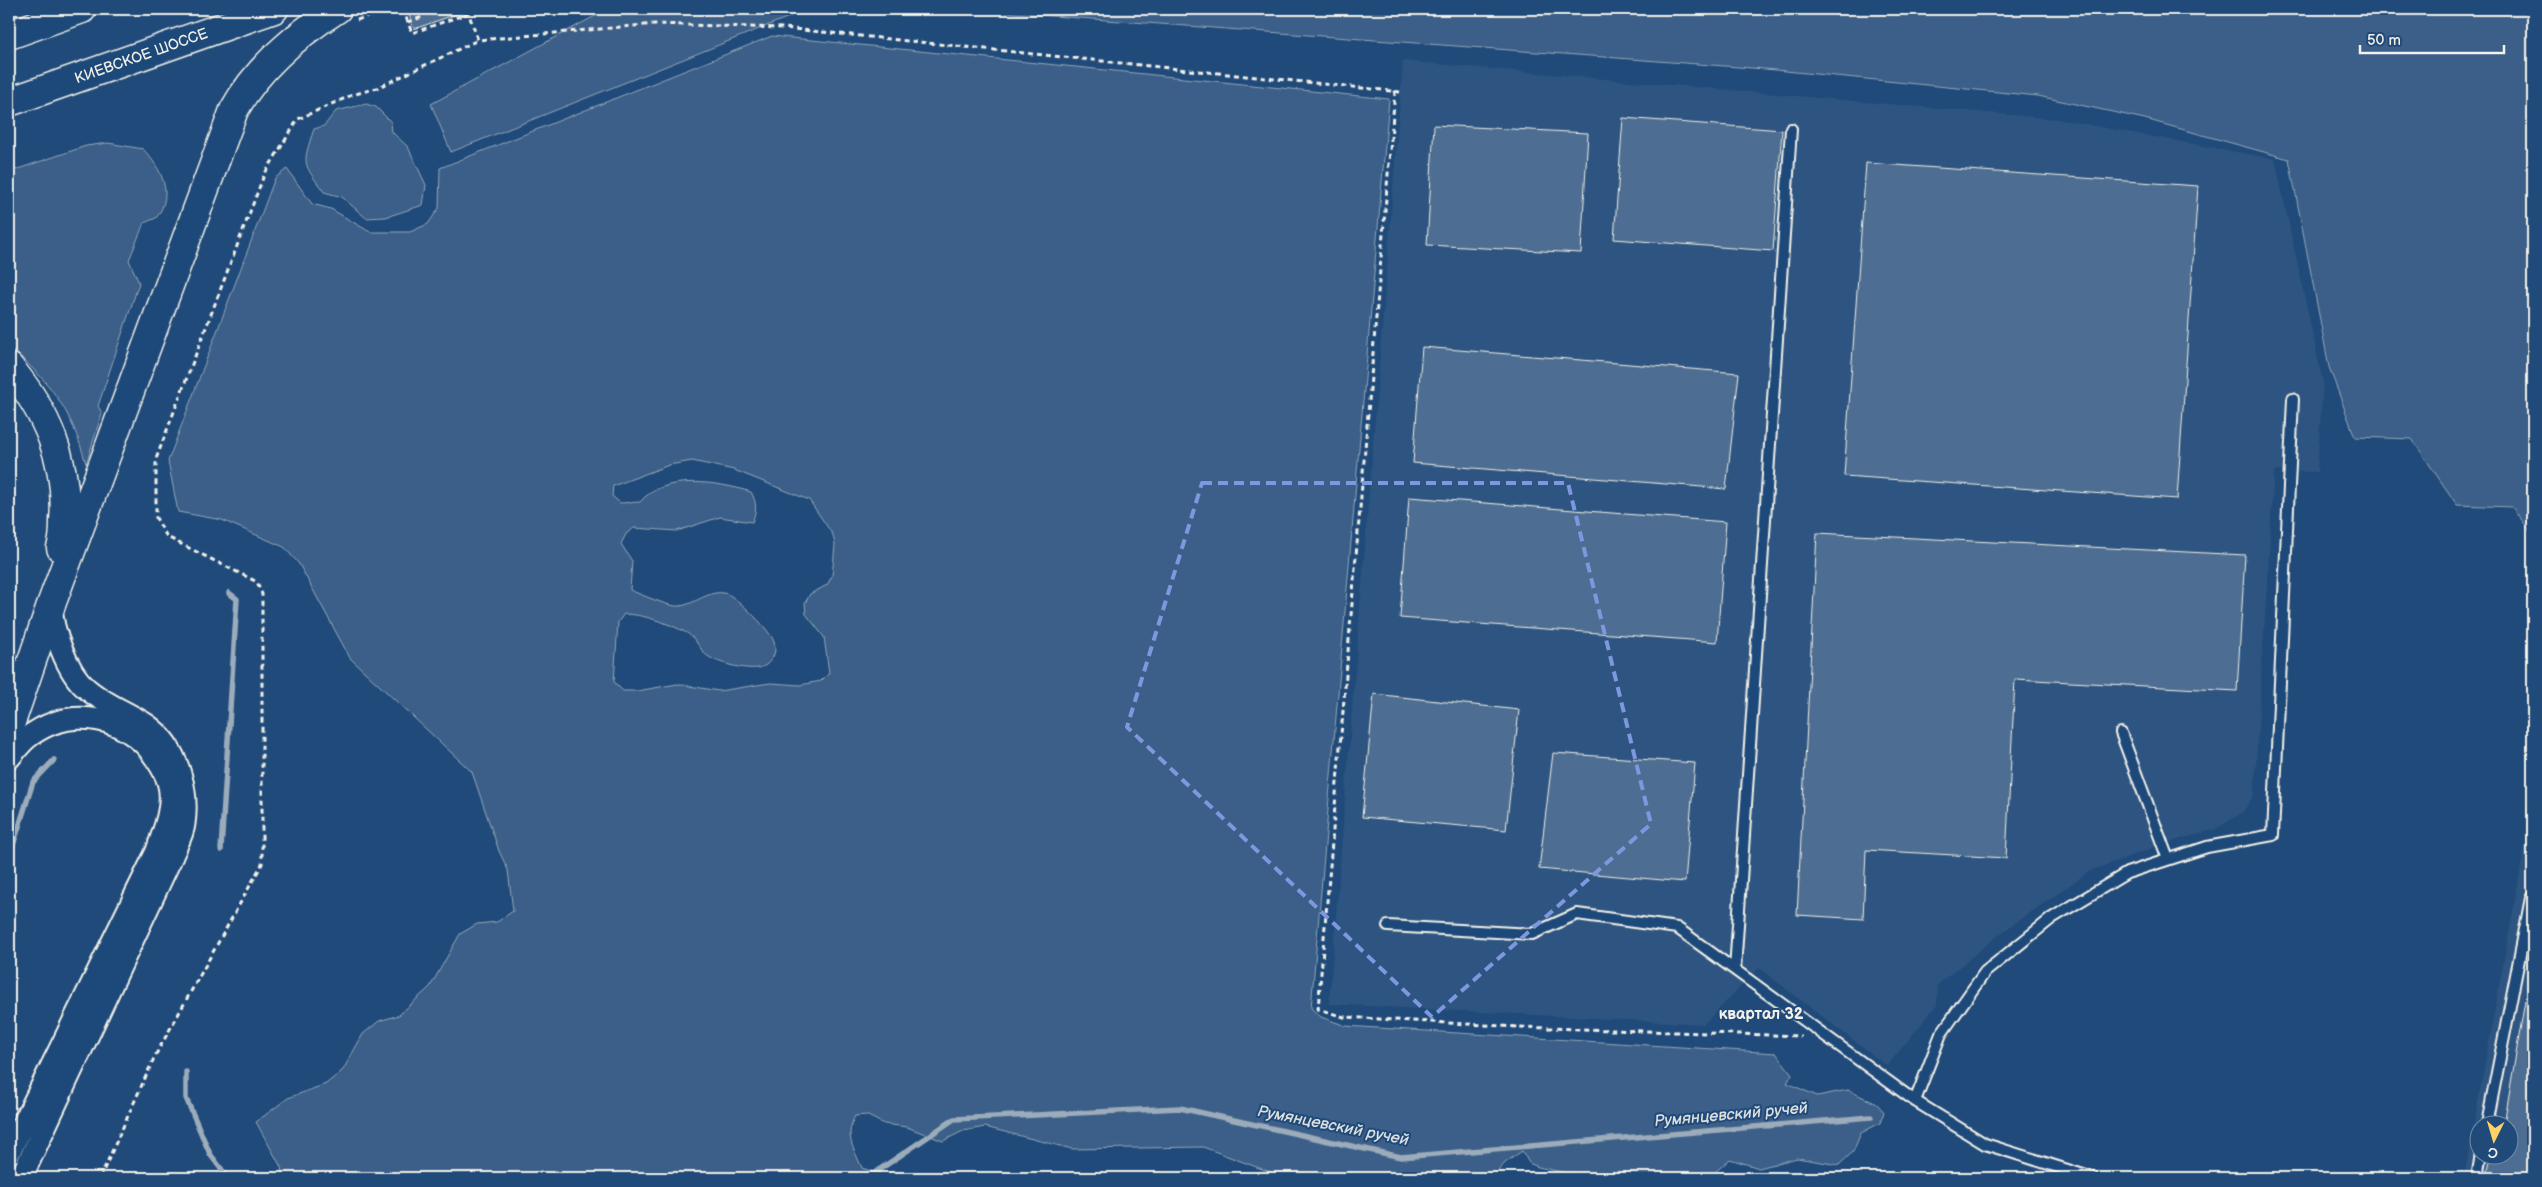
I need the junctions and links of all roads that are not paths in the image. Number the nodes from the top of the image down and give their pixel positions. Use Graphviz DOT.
graph roads {
  1 [pos="82,9"];
  2 [pos="274,9"];
  3 [pos="346,15"];
  4 [pos="9,35"];
  5 [pos="9,102"];
  6 [pos="1791,128"];
  7 [pos="9,367"];
  8 [pos="2293,399"];
  9 [pos="51,605"];
  10 [pos="9,687"];
  11 [pos="9,728"];
  12 [pos="2121,733"];
  13 [pos="12,764"];
  14 [pos="2168,859"];
  15 [pos="2530,898"];
  16 [pos="1388,926"];
  17 [pos="1735,970"];
  18 [pos="1915,1101"];
  19 [pos="2489,1114"];
  20 [pos="9,1153"];
  21 [pos="2479,1164"];
  22 [pos="21,1178"];
  23 [pos="2093,1178"];
  24 [pos="2477,1178"];
  1 -- 4 [label="main road"];
  2 -- 5 [label="main road, КИЕВСКОЕ ШОССЕ"];
  3 -- 9 [label="main road"];
  6 -- 17 [label="lane"];
  7 -- 10 [label="main road"];
  8 -- 14 [label="lane"];
  9 -- 11 [label="main road"];
  9 -- 22 [label="street"];
  12 -- 14 [label="lane"];
  13 -- 20 [label="street"];
  14 -- 18 [label="lane"];
  15 -- 19 [label="lane"];
  16 -- 17 [label="lane"];
  17 -- 18 [label="lane"];
  18 -- 23 [label="lane"];
  21 -- 24 [label="lane"];
}
